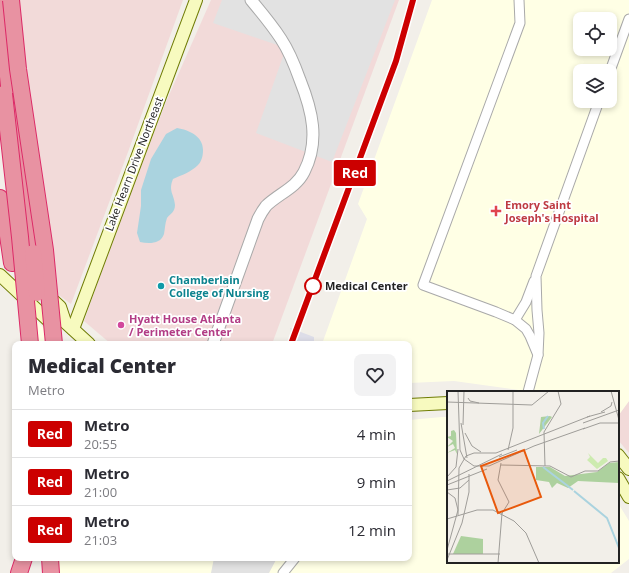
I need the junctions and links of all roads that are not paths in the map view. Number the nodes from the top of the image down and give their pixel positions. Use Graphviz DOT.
graph roads {
  1 [pos="0,0"];
  2 [pos="10,0"];
  3 [pos="196,0"];
  4 [pos="250,0"];
  5 [pos="519,0"];
  6 [pos="629,19"];
  7 [pos="0,55"];
  8 [pos="613,64"];
  9 [pos="596,108"];
  10 [pos="0,198"];
  11 [pos="3,225"];
  12 [pos="0,252"];
  13 [pos="12,263"];
  14 [pos="0,275"];
  15 [pos="536,276"];
  16 [pos="515,320"];
  17 [pos="69,326"];
  18 [pos="30,341"];
  19 [pos="41,341"];
  20 [pos="54,341"];
  21 [pos="86,341"];
  22 [pos="214,341"];
  23 [pos="538,355"];
  24 [pos="528,391"];
  25 [pos="447,403"];
  26 [pos="412,405"];
  27 [pos="619,456"];
  28 [pos="629,469"];
  29 [pos="619,480"];
  30 [pos="629,497"];
  31 [pos="23,561"];
  32 [pos="50,561"];
  33 [pos="61,561"];
  34 [pos="292,561"];
  35 [pos="19,573"];
  36 [pos="51,573"];
  37 [pos="61,573"];
  38 [pos="283,573"];
  1 -- 19 [label="highway, bridge"];
  2 -- 20 [label="highway, bridge"];
  3 -- 17 [label="main road, Lake Hearn Drive Northeast"];
  4 -- 22 [label="street"];
  5 -- 16 [label="street"];
  6 -- 8 [label="street"];
  7 -- 18 [label="highway, bridge"];
  9 -- 15 [label="street"];
  10 -- 11 [label="highway"];
  11 -- 13 [label="highway"];
  12 -- 13 [label="main road"];
  13 -- 17 [label="main road"];
  14 -- 17 [label="main road"];
  15 -- 16 [label="street"];
  15 -- 23 [label="street"];
  16 -- 23 [label="street"];
  17 -- 21 [label="main road"];
  23 -- 24 [label="street"];
  25 -- 26 [label="main road"];
  27 -- 28 [label="main road"];
  29 -- 30 [label="main road"];
  31 -- 35 [label="highway"];
  32 -- 36 [label="highway"];
  33 -- 37 [label="highway"];
  34 -- 38 [label="street"];
}
